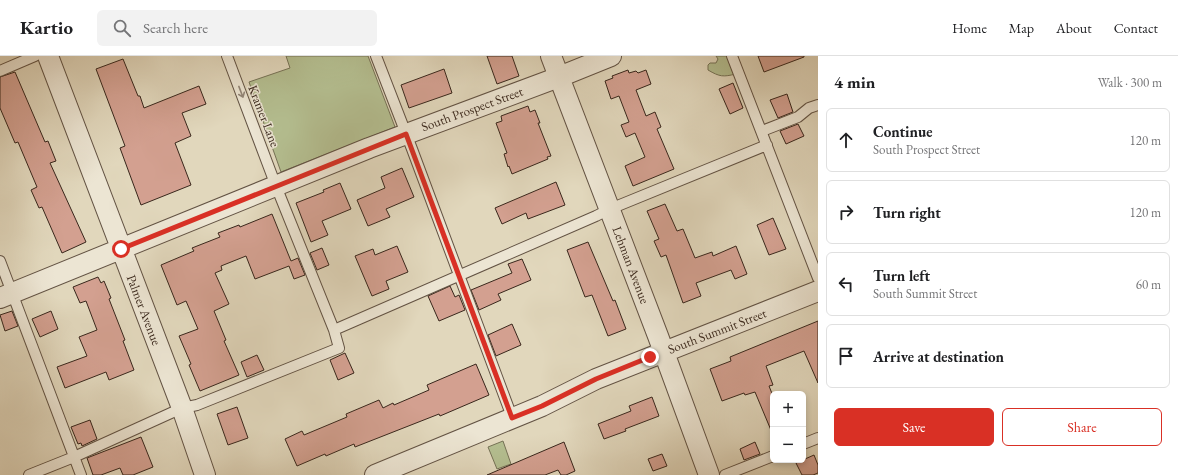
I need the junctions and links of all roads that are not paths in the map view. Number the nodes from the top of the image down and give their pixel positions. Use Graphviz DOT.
graph roads {
  1 [pos="35,56"];
  2 [pos="48,56"];
  3 [pos="227,56"];
  4 [pos="376,56"];
  5 [pos="551,56"];
  6 [pos="611,56"];
  7 [pos="732,56"];
  8 [pos="0,70"];
  9 [pos="559,77"];
  10 [pos="818,105"];
  11 [pos="762,131"];
  12 [pos="406,134"];
  13 [pos="767,145"];
  14 [pos="276,186"];
  15 [pos="610,209"];
  16 [pos="121,249"];
  17 [pos="0,261"];
  18 [pos="459,275"];
  19 [pos="818,278"];
  20 [pos="818,291"];
  21 [pos="6,296"];
  22 [pos="334,330"];
  23 [pos="664,352"];
  24 [pos="182,408"];
  25 [pos="512,418"];
  26 [pos="818,438"];
  27 [pos="806,443"];
  28 [pos="74,457"];
  29 [pos="770,457"];
  30 [pos="29,475"];
  31 [pos="81,475"];
  32 [pos="205,475"];
  33 [pos="374,475"];
  34 [pos="709,475"];
  35 [pos="725,475"];
  1 -- 8 [label="lane"];
  2 -- 16 [label="street, Palmer Avenue"];
  3 -- 14 [label="lane, Kramer Lane, one-way"];
  4 -- 12 [label="lane"];
  5 -- 9 [label="street, Lehman Avenue"];
  6 -- 9 [label="street, South Prospect Street"];
  7 -- 11 [label="lane"];
  9 -- 12 [label="street, South Prospect Street"];
  9 -- 15 [label="street, Lehman Avenue"];
  10 -- 11 [label="lane"];
  11 -- 13 [label="lane"];
  12 -- 14 [label="street, South Prospect Street"];
  12 -- 18 [label="lane"];
  13 -- 15 [label="lane"];
  13 -- 19 [label="lane"];
  14 -- 16 [label="street, South Prospect Street"];
  14 -- 22 [label="lane, Kramer Lane"];
  15 -- 18 [label="lane"];
  15 -- 23 [label="street, Lehman Avenue"];
  16 -- 21 [label="street, South Prospect Street"];
  16 -- 24 [label="street, Palmer Avenue"];
  17 -- 21 [label="lane"];
  18 -- 22 [label="lane"];
  18 -- 25 [label="lane"];
  20 -- 23 [label="street, South Summit Street"];
  21 -- 28 [label="lane"];
  22 -- 24 [label="lane, Kramer Lane"];
  23 -- 25 [label="street, South Summit Street"];
  23 -- 34 [label="street, Lehman Avenue"];
  24 -- 28 [label="lane"];
  24 -- 32 [label="street, Palmer Avenue"];
  25 -- 33 [label="street, South Summit Street"];
  26 -- 27 [label="lane"];
  28 -- 30 [label="lane"];
  28 -- 31 [label="lane"];
  29 -- 35 [label="lane"];
}
